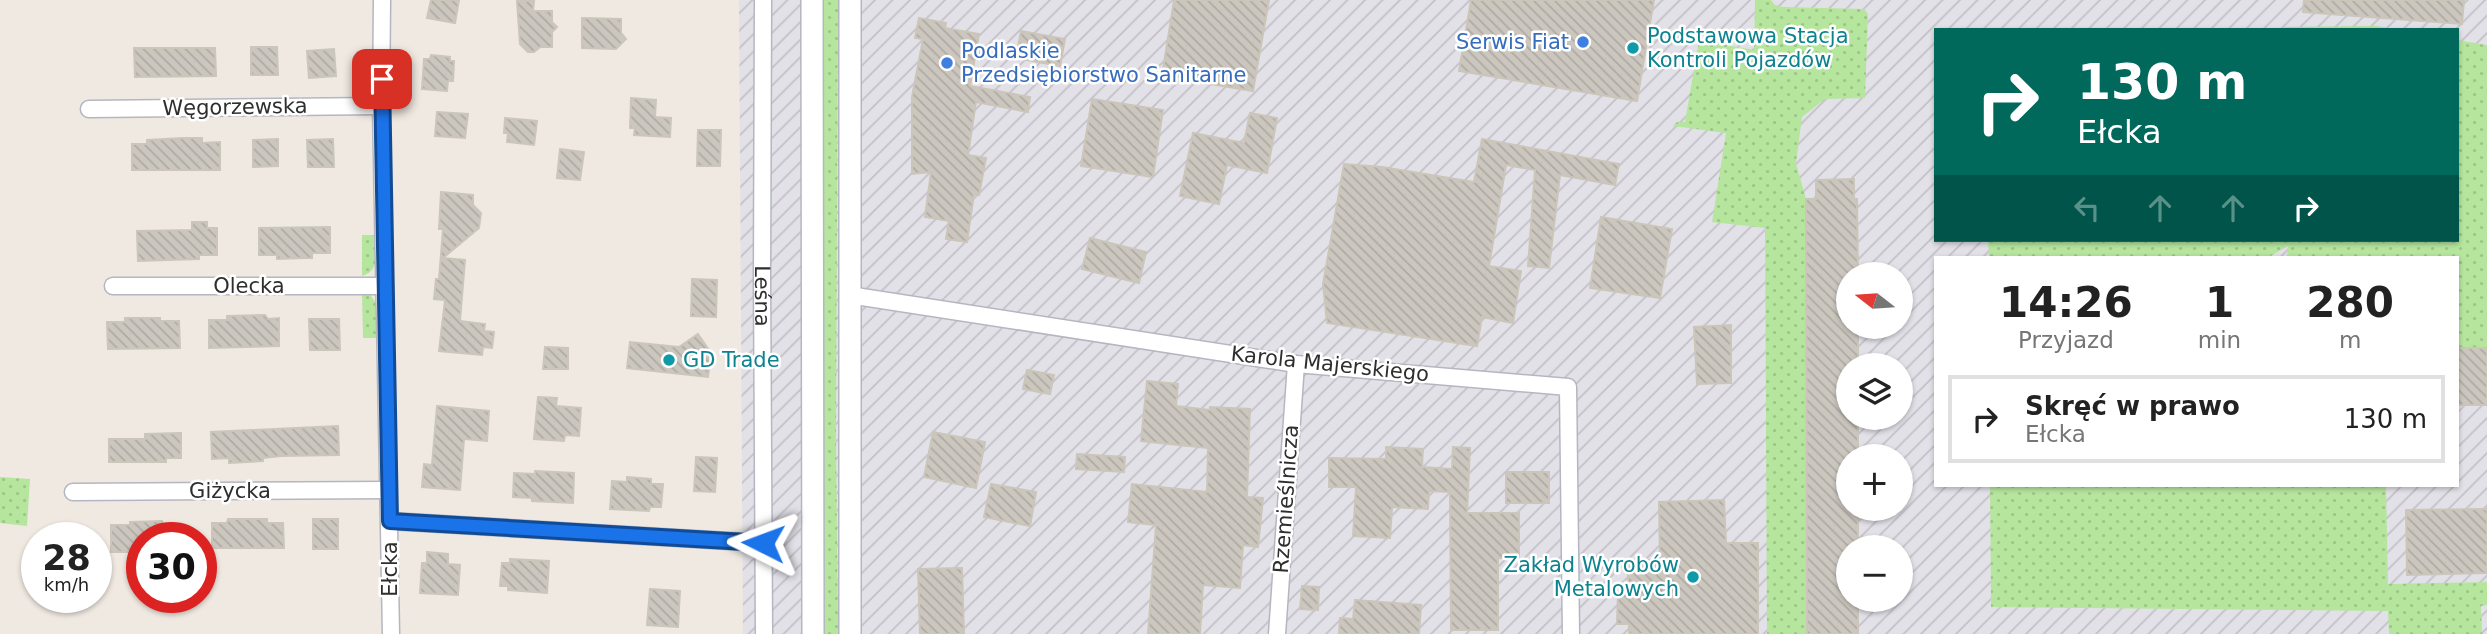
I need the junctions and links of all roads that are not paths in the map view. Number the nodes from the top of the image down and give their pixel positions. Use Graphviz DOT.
graph roads {
  1 [pos="382,0"];
  2 [pos="763,0"];
  3 [pos="812,0"];
  4 [pos="850,0"];
  5 [pos="381,106"];
  6 [pos="89,109"];
  7 [pos="113,286"];
  8 [pos="385,286"];
  9 [pos="849,295"];
  10 [pos="1296,364"];
  11 [pos="388,490"];
  12 [pos="73,492"];
  13 [pos="390,521"];
  14 [pos="763,543"];
  15 [pos="391,634"];
  16 [pos="764,634"];
  17 [pos="813,634"];
  18 [pos="850,634"];
  19 [pos="1277,634"];
  20 [pos="1571,634"];
  1 -- 5 [label="street, Ełcka"];
  2 -- 14 [label="street, Leśna"];
  3 -- 17 [label="main road"];
  4 -- 9 [label="main road"];
  5 -- 6 [label="street, Węgorzewska"];
  5 -- 8 [label="street, Ełcka"];
  7 -- 8 [label="street, Olecka"];
  8 -- 11 [label="street, Ełcka"];
  9 -- 10 [label="street, Karola Majerskiego"];
  9 -- 18 [label="main road"];
  10 -- 19 [label="street, Rzemieślnicza"];
  10 -- 20 [label="street, Karola Majerskiego"];
  11 -- 12 [label="street, Giżycka"];
  11 -- 13 [label="street, Ełcka"];
  13 -- 14 [label="street"];
  13 -- 15 [label="street, Ełcka"];
  14 -- 16 [label="street, Leśna"];
}
